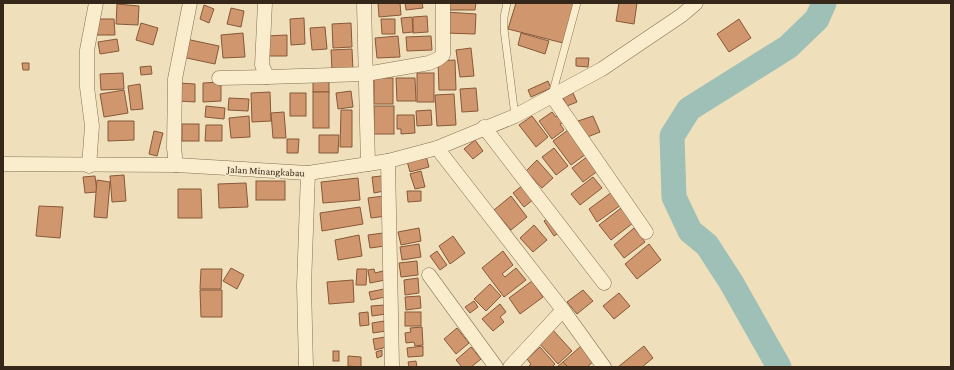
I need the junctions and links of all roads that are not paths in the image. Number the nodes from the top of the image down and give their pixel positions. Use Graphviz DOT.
graph roads {
  1 [pos="96,3"];
  2 [pos="190,3"];
  3 [pos="265,3"];
  4 [pos="364,3"];
  5 [pos="443,3"];
  6 [pos="507,3"];
  7 [pos="577,3"];
  8 [pos="696,3"];
  9 [pos="366,74"];
  10 [pos="266,77"];
  11 [pos="219,78"];
  12 [pos="552,96"];
  13 [pos="515,116"];
  14 [pos="484,128"];
  15 [pos="437,148"];
  16 [pos="388,161"];
  17 [pos="3,164"];
  18 [pos="368,164"];
  19 [pos="176,165"];
  20 [pos="89,166"];
  21 [pos="308,173"];
  22 [pos="646,232"];
  23 [pos="430,275"];
  24 [pos="604,282"];
  25 [pos="563,310"];
  26 [pos="517,365"];
  27 [pos="392,366"];
  28 [pos="306,367"];
  29 [pos="496,367"];
  30 [pos="604,367"];
  1 -- 20 [label="street"];
  2 -- 19 [label="street"];
  3 -- 10 [label="street"];
  4 -- 9 [label="street"];
  5 -- 9 [label="street"];
  6 -- 13 [label="lane"];
  7 -- 12 [label="lane"];
  8 -- 12 [label="street, Jalan Minangkabau"];
  9 -- 10 [label="street"];
  9 -- 18 [label="street"];
  10 -- 11 [label="street"];
  12 -- 13 [label="street, Jalan Minangkabau"];
  12 -- 22 [label="street"];
  13 -- 14 [label="street, Jalan Minangkabau"];
  14 -- 15 [label="street, Jalan Minangkabau"];
  14 -- 24 [label="street"];
  15 -- 16 [label="street, Jalan Minangkabau"];
  15 -- 25 [label="street"];
  16 -- 18 [label="street, Jalan Minangkabau"];
  16 -- 27 [label="street"];
  17 -- 20 [label="street, Jalan Minangkabau"];
  18 -- 21 [label="street, Jalan Minangkabau"];
  19 -- 20 [label="street, Jalan Minangkabau"];
  19 -- 21 [label="street, Jalan Minangkabau"];
  21 -- 28 [label="street"];
  23 -- 29 [label="street"];
  25 -- 26 [label="street"];
  25 -- 30 [label="street"];
}
